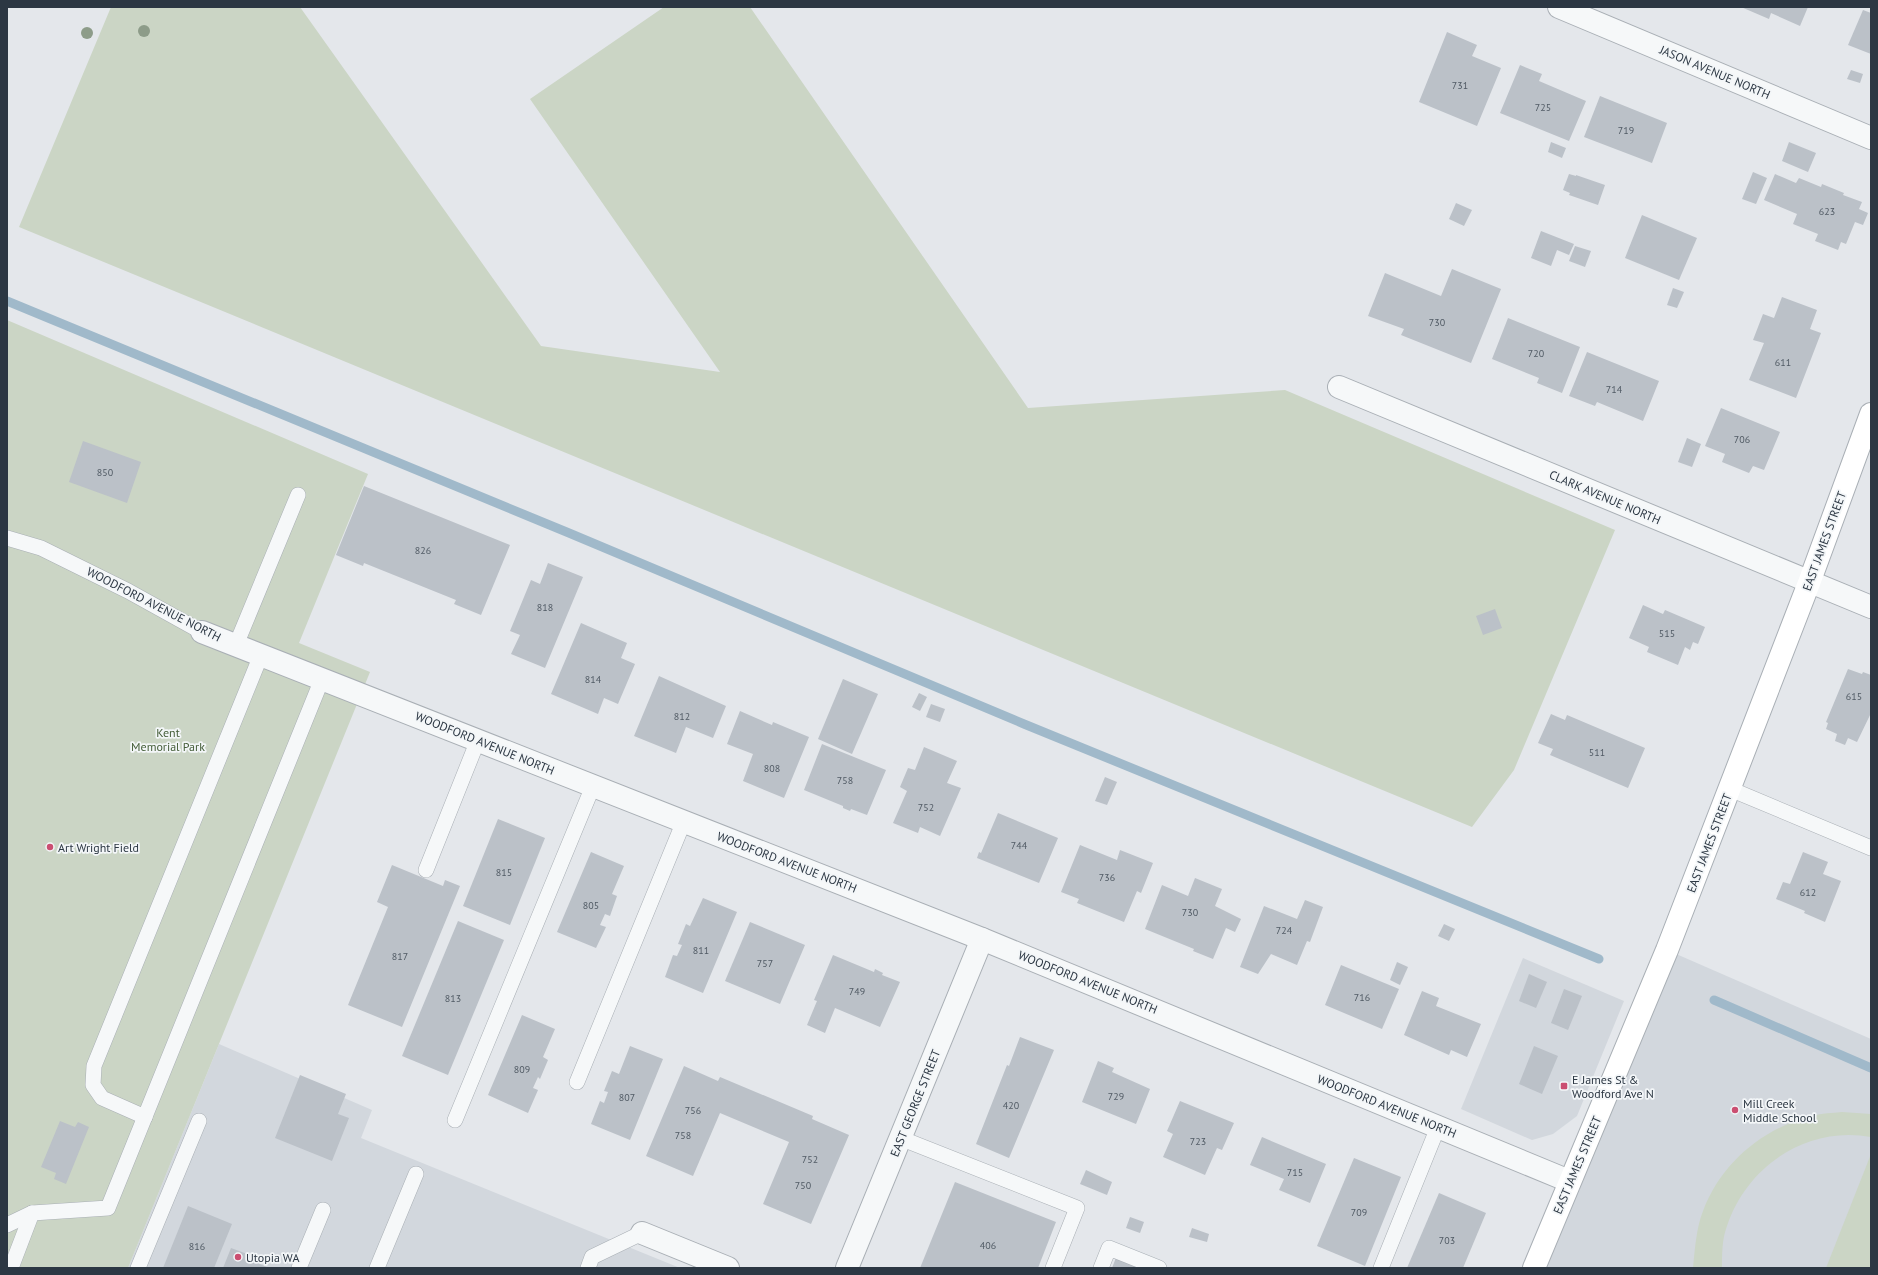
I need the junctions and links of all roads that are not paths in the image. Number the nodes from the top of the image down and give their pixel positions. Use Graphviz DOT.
graph roads {
  1 [pos="1559,7"];
  2 [pos="1871,138"];
  3 [pos="1339,387"];
  4 [pos="1871,414"];
  5 [pos="298,495"];
  6 [pos="7,538"];
  7 [pos="1809,583"];
  8 [pos="1871,607"];
  9 [pos="202,632"];
  10 [pos="236,645"];
  11 [pos="261,655"];
  12 [pos="322,679"];
  13 [pos="478,740"];
  14 [pos="593,786"];
  15 [pos="1730,788"];
  16 [pos="684,821"];
  17 [pos="1871,848"];
  18 [pos="426,870"];
  19 [pos="982,939"];
  20 [pos="577,1082"];
  21 [pos="145,1117"];
  22 [pos="454,1120"];
  23 [pos="199,1121"];
  24 [pos="1438,1127"];
  25 [pos="900,1138"];
  26 [pos="416,1174"];
  27 [pos="1569,1182"];
  28 [pos="323,1210"];
  29 [pos="32,1213"];
  30 [pos="7,1225"];
  31 [pos="642,1233"];
  32 [pos="11,1268"];
  33 [pos="138,1268"];
  34 [pos="299,1268"];
  35 [pos="377,1268"];
  36 [pos="588,1268"];
  37 [pos="728,1268"];
  38 [pos="847,1268"];
  39 [pos="1053,1268"];
  40 [pos="1100,1268"];
  41 [pos="1159,1268"];
  42 [pos="1381,1268"];
  43 [pos="1534,1268"];
  1 -- 2 [label="street, JASON AVENUE NORTH"];
  3 -- 7 [label="street, CLARK AVENUE NORTH"];
  4 -- 7 [label="main road, EAST JAMES STREET"];
  5 -- 10 [label="lane"];
  6 -- 9 [label="lane, WOODFORD AVENUE NORTH"];
  7 -- 8 [label="street, CLARK AVENUE NORTH"];
  7 -- 15 [label="main road, EAST JAMES STREET"];
  9 -- 10 [label="street, WOODFORD AVENUE NORTH"];
  10 -- 11 [label="street, WOODFORD AVENUE NORTH"];
  11 -- 12 [label="street, WOODFORD AVENUE NORTH"];
  11 -- 21 [label="lane"];
  12 -- 13 [label="street, WOODFORD AVENUE NORTH"];
  12 -- 21 [label="lane"];
  13 -- 14 [label="street, WOODFORD AVENUE NORTH"];
  13 -- 18 [label="lane"];
  14 -- 16 [label="street, WOODFORD AVENUE NORTH"];
  14 -- 22 [label="lane"];
  15 -- 17 [label="lane"];
  15 -- 27 [label="main road, EAST JAMES STREET"];
  16 -- 19 [label="street, WOODFORD AVENUE NORTH"];
  16 -- 20 [label="lane"];
  19 -- 24 [label="street, WOODFORD AVENUE NORTH"];
  19 -- 25 [label="street, EAST GEORGE STREET"];
  21 -- 29 [label="lane"];
  23 -- 33 [label="lane"];
  24 -- 27 [label="street, WOODFORD AVENUE NORTH"];
  24 -- 42 [label="lane"];
  25 -- 38 [label="street, EAST GEORGE STREET"];
  25 -- 39 [label="lane"];
  26 -- 35 [label="lane"];
  27 -- 43 [label="main road, EAST JAMES STREET"];
  28 -- 34 [label="lane"];
  29 -- 30 [label="lane"];
  29 -- 32 [label="lane"];
  31 -- 36 [label="lane"];
  31 -- 37 [label="street"];
  40 -- 41 [label="lane"];
}
